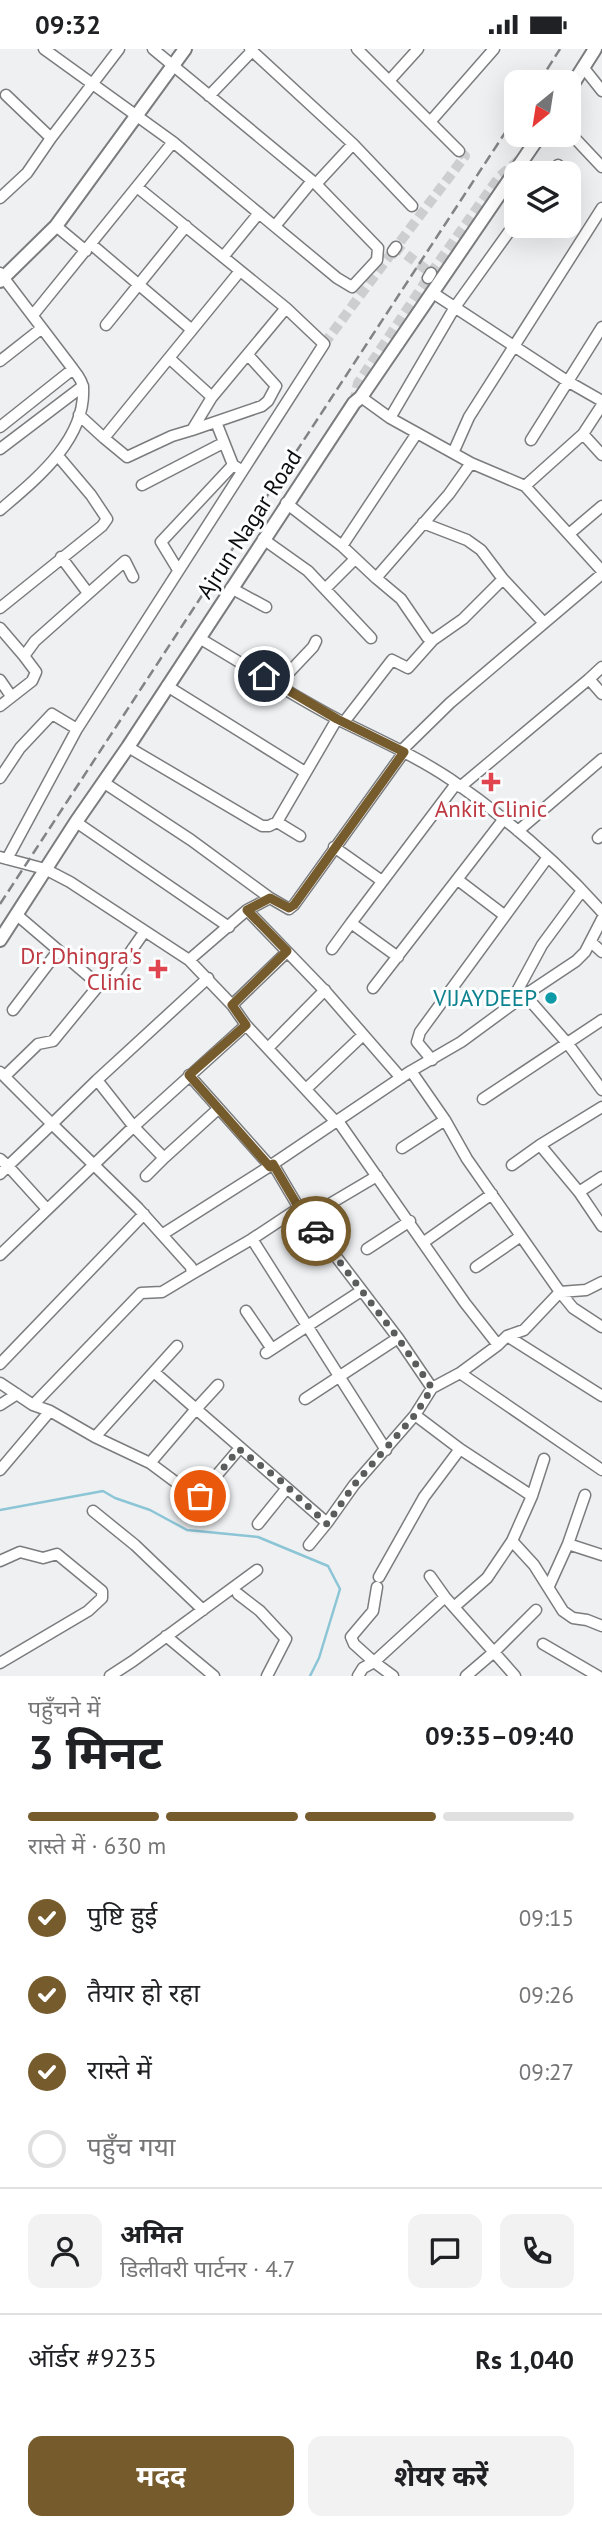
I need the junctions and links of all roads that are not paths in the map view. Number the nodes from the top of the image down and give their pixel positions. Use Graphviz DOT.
graph roads {
  1 [pos="44,49"];
  2 [pos="119,49"];
  3 [pos="153,49"];
  4 [pos="185,49"];
  5 [pos="357,49"];
  6 [pos="418,49"];
  7 [pos="494,49"];
  8 [pos="595,49"];
  9 [pos="251,50"];
  10 [pos="173,66"];
  11 [pos="583,67"];
  12 [pos="581,70"];
  13 [pos="388,81"];
  14 [pos="93,84"];
  15 [pos="602,91"];
  16 [pos="2,96"];
  17 [pos="209,96"];
  18 [pos="138,116"];
  19 [pos="430,122"];
  20 [pos="51,138"];
  21 [pos="173,142"];
  22 [pos="353,144"];
  23 [pos="581,145"];
  24 [pos="532,147"];
  25 [pos="459,151"];
  26 [pos="602,167"];
  27 [pos="314,183"];
  28 [pos="137,187"];
  29 [pos="0,198"];
  30 [pos="412,206"];
  31 [pos="602,208"];
  32 [pos="259,213"];
  33 [pos="56,226"];
  34 [pos="186,226"];
  35 [pos="275,226"];
  36 [pos="505,238"];
  37 [pos="88,247"];
  38 [pos="223,257"];
  39 [pos="240,271"];
  40 [pos="1,277"];
  41 [pos="139,284"];
  42 [pos="433,293"];
  43 [pos="455,307"];
  44 [pos="286,309"];
  45 [pos="33,315"];
  46 [pos="106,325"];
  47 [pos="602,327"];
  48 [pos="42,328"];
  49 [pos="192,330"];
  50 [pos="512,345"];
  51 [pos="248,355"];
  52 [pos="169,358"];
  53 [pos="0,361"];
  54 [pos="73,369"];
  55 [pos="566,381"];
  56 [pos="83,386"];
  57 [pos="212,397"];
  58 [pos="361,397"];
  59 [pos="602,403"];
  60 [pos="79,415"];
  61 [pos="390,418"];
  62 [pos="216,422"];
  63 [pos="0,427"];
  64 [pos="192,430"];
  65 [pos="417,433"];
  66 [pos="583,434"];
  67 [pos="104,438"];
  68 [pos="531,440"];
  69 [pos="223,443"];
  70 [pos="0,449"];
  71 [pos="453,453"];
  72 [pos="602,455"];
  73 [pos="58,456"];
  74 [pos="471,463"];
  75 [pos="238,468"];
  76 [pos="142,485"];
  77 [pos="525,486"];
  78 [pos="286,503"];
  79 [pos="602,506"];
  80 [pos="0,510"];
  81 [pos="423,523"];
  82 [pos="569,534"];
  83 [pos="263,539"];
  84 [pos="342,546"];
  85 [pos="61,557"];
  86 [pos="355,559"];
  87 [pos="178,570"];
  88 [pos="602,573"];
  89 [pos="133,577"];
  90 [pos="376,578"];
  91 [pos="503,579"];
  92 [pos="231,588"];
  93 [pos="325,589"];
  94 [pos="88,593"];
  95 [pos="265,607"];
  96 [pos="0,608"];
  97 [pos="544,623"];
  98 [pos="0,628"];
  99 [pos="199,638"];
  100 [pos="371,638"];
  101 [pos="433,640"];
  102 [pos="316,641"];
  103 [pos="24,656"];
  104 [pos="602,667"];
  105 [pos="589,679"];
  106 [pos="0,680"];
  107 [pos="278,684"];
  108 [pos="167,686"];
  109 [pos="602,694"];
  110 [pos="12,696"];
  111 [pos="0,706"];
  112 [pos="341,720"];
  113 [pos="77,729"];
  114 [pos="128,747"];
  115 [pos="402,751"];
  116 [pos="602,759"];
  117 [pos="305,772"];
  118 [pos="0,778"];
  119 [pos="103,782"];
  120 [pos="458,786"];
  121 [pos="503,820"];
  122 [pos="76,822"];
  123 [pos="277,822"];
  124 [pos="518,831"];
  125 [pos="300,836"];
  126 [pos="334,847"];
  127 [pos="548,857"];
  128 [pos="4,858"];
  129 [pos="45,869"];
  130 [pos="458,880"];
  131 [pos="382,881"];
  132 [pos="581,892"];
  133 [pos="270,898"];
  134 [pos="247,910"];
  135 [pos="602,912"];
  136 [pos="17,915"];
  137 [pos="504,915"];
  138 [pos="602,919"];
  139 [pos="351,923"];
  140 [pos="229,927"];
  141 [pos="145,931"];
  142 [pos="0,940"];
  143 [pos="591,942"];
  144 [pos="332,949"];
  145 [pos="58,951"];
  146 [pos="287,951"];
  147 [pos="602,952"];
  148 [pos="398,957"];
  149 [pos="189,960"];
  150 [pos="208,978"];
  151 [pos="99,985"];
  152 [pos="373,988"];
  153 [pos="325,990"];
  154 [pos="525,995"];
  155 [pos="232,1005"];
  156 [pos="507,1009"];
  157 [pos="13,1010"];
  158 [pos="602,1020"];
  159 [pos="246,1025"];
  160 [pos="363,1035"];
  161 [pos="568,1044"];
  162 [pos="268,1048"];
  163 [pos="432,1060"];
  164 [pos="411,1071"];
  165 [pos="2,1074"];
  166 [pos="189,1075"];
  167 [pos="401,1078"];
  168 [pos="97,1080"];
  169 [pos="306,1089"];
  170 [pos="602,1090"];
  171 [pos="483,1099"];
  172 [pos="602,1107"];
  173 [pos="218,1109"];
  174 [pos="445,1120"];
  175 [pos="337,1122"];
  176 [pos="52,1123"];
  177 [pos="134,1126"];
  178 [pos="540,1145"];
  179 [pos="402,1148"];
  180 [pos="164,1159"];
  181 [pos="94,1164"];
  182 [pos="271,1165"];
  183 [pos="512,1165"];
  184 [pos="3,1166"];
  185 [pos="146,1176"];
  186 [pos="377,1176"];
  187 [pos="602,1177"];
  188 [pos="579,1192"];
  189 [pos="492,1194"];
  190 [pos="299,1208"];
  191 [pos="47,1209"];
  192 [pos="144,1214"];
  193 [pos="306,1218"];
  194 [pos="410,1221"];
  195 [pos="602,1226"];
  196 [pos="163,1234"];
  197 [pos="521,1236"];
  198 [pos="253,1239"];
  199 [pos="424,1242"];
  200 [pos="367,1249"];
  201 [pos="0,1255"];
  202 [pos="476,1266"];
  203 [pos="192,1274"];
  204 [pos="602,1282"];
  205 [pos="361,1291"];
  206 [pos="560,1292"];
  207 [pos="246,1311"];
  208 [pos="307,1326"];
  209 [pos="602,1327"];
  210 [pos="508,1336"];
  211 [pos="398,1338"];
  212 [pos="498,1345"];
  213 [pos="177,1346"];
  214 [pos="0,1364"];
  215 [pos="155,1372"];
  216 [pos="460,1373"];
  217 [pos="338,1376"];
  218 [pos="0,1383"];
  219 [pos="218,1385"];
  220 [pos="432,1388"];
  221 [pos="17,1394"];
  222 [pos="602,1395"];
  223 [pos="305,1399"];
  224 [pos="0,1405"];
  225 [pos="33,1405"];
  226 [pos="196,1409"];
  227 [pos="50,1411"];
  228 [pos="415,1415"];
  229 [pos="95,1437"];
  230 [pos="239,1449"];
  231 [pos="460,1449"];
  232 [pos="386,1450"];
  233 [pos="544,1459"];
  234 [pos="150,1463"];
  235 [pos="0,1470"];
  236 [pos="602,1470"];
  237 [pos="287,1488"];
  238 [pos="585,1495"];
  239 [pos="532,1496"];
  240 [pos="93,1511"];
  241 [pos="258,1524"];
  242 [pos="327,1524"];
  243 [pos="512,1541"];
  244 [pos="568,1544"];
  245 [pos="309,1545"];
  246 [pos="602,1555"];
  247 [pos="0,1562"];
  248 [pos="257,1570"];
  249 [pos="430,1576"];
  250 [pos="549,1586"];
  251 [pos="238,1594"];
  252 [pos="445,1597"];
  253 [pos="454,1607"];
  254 [pos="203,1610"];
  255 [pos="536,1610"];
  256 [pos="602,1626"];
  257 [pos="166,1636"];
  258 [pos="543,1644"];
  259 [pos="494,1652"];
  260 [pos="0,1663"];
  261 [pos="374,1663"];
  262 [pos="110,1676"];
  263 [pos="214,1676"];
  264 [pos="267,1676"];
  265 [pos="358,1676"];
  266 [pos="393,1676"];
  267 [pos="466,1676"];
  268 [pos="515,1676"];
  269 [pos="598,1676"];
  1 -- 14 [label="street"];
  2 -- 14 [label="street"];
  3 -- 10 [label="street"];
  4 -- 10 [label="street"];
  5 -- 13 [label="street"];
  6 -- 13 [label="street"];
  7 -- 19 [label="street"];
  8 -- 11 [label="street"];
  9 -- 17 [label="street"];
  9 -- 22 [label="street"];
  10 -- 17 [label="street"];
  10 -- 18 [label="street"];
  11 -- 12 [label="street"];
  11 -- 15 [label="street"];
  13 -- 19 [label="street"];
  14 -- 18 [label="street"];
  14 -- 20 [label="street"];
  16 -- 20 [label="street"];
  17 -- 27 [label="street"];
  18 -- 21 [label="street"];
  18 -- 33 [label="street"];
  19 -- 25 [label="street"];
  20 -- 29 [label="street"];
  21 -- 28 [label="street"];
  21 -- 32 [label="street"];
  22 -- 27 [label="street"];
  22 -- 30 [label="street"];
  23 -- 26 [label="street"];
  24 -- 42 [label="street, Ajrun Nagar Road"];
  27 -- 35 [label="street"];
  27 -- 35 [label="street"];
  28 -- 34 [label="street"];
  28 -- 37 [label="street"];
  31 -- 50 [label="street"];
  32 -- 35 [label="street"];
  32 -- 38 [label="street"];
  33 -- 37 [label="street"];
  33 -- 40 [label="street"];
  34 -- 38 [label="street"];
  34 -- 41 [label="street"];
  36 -- 43 [label="street"];
  37 -- 41 [label="street"];
  37 -- 45 [label="street"];
  38 -- 39 [label="street"];
  39 -- 44 [label="street"];
  39 -- 49 [label="street"];
  40 -- 45 [label="street"];
  41 -- 46 [label="street"];
  41 -- 49 [label="street"];
  42 -- 43 [label="street"];
  42 -- 58 [label="street, Ajrun Nagar Road"];
  43 -- 50 [label="street"];
  43 -- 61 [label="street"];
  44 -- 51 [label="street"];
  44 -- 75 [label="street"];
  45 -- 48 [label="street"];
  47 -- 55 [label="street"];
  48 -- 53 [label="street"];
  48 -- 54 [label="street"];
  49 -- 52 [label="street"];
  50 -- 55 [label="street"];
  50 -- 71 [label="street"];
  51 -- 57 [label="street"];
  51 -- 62 [label="street"];
  52 -- 57 [label="street"];
  52 -- 67 [label="street"];
  54 -- 56 [label="street"];
  54 -- 63 [label="street"];
  55 -- 59 [label="street"];
  55 -- 68 [label="street"];
  56 -- 60 [label="street"];
  56 -- 70 [label="street"];
  57 -- 64 [label="street"];
  58 -- 61 [label="street"];
  58 -- 78 [label="street, Ajrun Nagar Road"];
  59 -- 66 [label="street"];
  60 -- 67 [label="street"];
  60 -- 73 [label="street"];
  61 -- 65 [label="street"];
  62 -- 64 [label="street"];
  62 -- 69 [label="street"];
  64 -- 67 [label="street"];
  65 -- 71 [label="street"];
  65 -- 84 [label="street"];
  66 -- 72 [label="street"];
  66 -- 77 [label="street"];
  69 -- 75 [label="street"];
  69 -- 76 [label="street"];
  71 -- 74 [label="street"];
  73 -- 80 [label="street"];
  73 -- 85 [label="street"];
  74 -- 77 [label="street"];
  74 -- 81 [label="street"];
  75 -- 87 [label="street"];
  75 -- 87 [label="street"];
  77 -- 82 [label="street"];
  78 -- 83 [label="street, Ajrun Nagar Road"];
  78 -- 84 [label="street"];
  79 -- 82 [label="street"];
  81 -- 90 [label="street"];
  81 -- 91 [label="street"];
  82 -- 88 [label="street"];
  83 -- 92 [label="street, Ajrun Nagar Road"];
  83 -- 93 [label="street"];
  84 -- 86 [label="street"];
  85 -- 94 [label="street"];
  85 -- 96 [label="street"];
  86 -- 90 [label="street"];
  86 -- 93 [label="street"];
  87 -- 113 [label="street"];
  88 -- 97 [label="street"];
  89 -- 94 [label="street"];
  90 -- 101 [label="street"];
  91 -- 97 [label="street"];
  91 -- 101 [label="street"];
  92 -- 95 [label="street"];
  92 -- 99 [label="street, Ajrun Nagar Road"];
  93 -- 100 [label="street"];
  94 -- 103 [label="street"];
  97 -- 115 [label="street"];
  98 -- 103 [label="street"];
  99 -- 107 [label="street"];
  99 -- 108 [label="street, Ajrun Nagar Road"];
  101 -- 112 [label="street"];
  102 -- 107 [label="street"];
  103 -- 110 [label="street"];
  104 -- 105 [label="street"];
  105 -- 109 [label="street"];
  105 -- 120 [label="street"];
  106 -- 110 [label="street"];
  107 -- 112 [label="street"];
  108 -- 114 [label="street, Ajrun Nagar Road"];
  108 -- 117 [label="street"];
  110 -- 111 [label="street"];
  112 -- 115 [label="street"];
  112 -- 117 [label="street"];
  113 -- 118 [label="street"];
  113 -- 128 [label="street"];
  114 -- 119 [label="street, Ajrun Nagar Road"];
  114 -- 123 [label="street"];
  115 -- 120 [label="street"];
  115 -- 126 [label="street"];
  116 -- 124 [label="street"];
  117 -- 123 [label="street"];
  119 -- 122 [label="street, Ajrun Nagar Road"];
  119 -- 133 [label="street"];
  120 -- 121 [label="street"];
  120 -- 131 [label="street"];
  121 -- 124 [label="street"];
  121 -- 130 [label="street"];
  122 -- 129 [label="street, Ajrun Nagar Road"];
  122 -- 140 [label="street"];
  123 -- 125 [label="street"];
  124 -- 127 [label="street"];
  126 -- 131 [label="street"];
  126 -- 133 [label="street"];
  127 -- 132 [label="street"];
  127 -- 137 [label="street"];
  128 -- 129 [label="street"];
  129 -- 136 [label="street, Ajrun Nagar Road"];
  129 -- 141 [label="street"];
  130 -- 137 [label="street"];
  130 -- 148 [label="street"];
  131 -- 139 [label="street"];
  132 -- 135 [label="street"];
  132 -- 156 [label="street"];
  133 -- 134 [label="street"];
  134 -- 140 [label="street"];
  134 -- 146 [label="street"];
  136 -- 142 [label="street, Ajrun Nagar Road"];
  136 -- 145 [label="street"];
  137 -- 163 [label="street"];
  138 -- 143 [label="street"];
  139 -- 144 [label="street"];
  139 -- 148 [label="street"];
  140 -- 149 [label="street"];
  141 -- 149 [label="street"];
  141 -- 151 [label="street"];
  143 -- 147 [label="street"];
  143 -- 154 [label="street"];
  145 -- 151 [label="street"];
  145 -- 157 [label="street"];
  146 -- 153 [label="street"];
  146 -- 155 [label="street"];
  148 -- 152 [label="street"];
  149 -- 150 [label="street"];
  150 -- 155 [label="street"];
  150 -- 168 [label="street"];
  151 -- 165 [label="street"];
  153 -- 160 [label="street"];
  153 -- 162 [label="street"];
  154 -- 156 [label="street"];
  154 -- 161 [label="street"];
  155 -- 159 [label="street"];
  156 -- 163 [label="street"];
  158 -- 161 [label="street"];
  159 -- 162 [label="street"];
  159 -- 166 [label="street"];
  160 -- 167 [label="street"];
  160 -- 169 [label="street"];
  161 -- 170 [label="street"];
  161 -- 171 [label="street"];
  162 -- 169 [label="street"];
  163 -- 164 [label="street"];
  164 -- 167 [label="street"];
  164 -- 174 [label="street"];
  165 -- 176 [label="street"];
  166 -- 173 [label="street"];
  166 -- 177 [label="street"];
  167 -- 175 [label="street"];
  168 -- 176 [label="street"];
  168 -- 177 [label="street"];
  169 -- 175 [label="street"];
  172 -- 178 [label="street"];
  173 -- 180 [label="street"];
  173 -- 182 [label="street"];
  174 -- 179 [label="street"];
  174 -- 189 [label="street"];
  175 -- 182 [label="street"];
  175 -- 186 [label="street"];
  176 -- 181 [label="street"];
  176 -- 184 [label="street"];
  177 -- 180 [label="street"];
  177 -- 181 [label="street"];
  178 -- 183 [label="street"];
  178 -- 188 [label="street"];
  180 -- 185 [label="street"];
  181 -- 191 [label="street"];
  181 -- 192 [label="street"];
  182 -- 190 [label="street"];
  182 -- 196 [label="street"];
  184 -- 191 [label="street"];
  186 -- 193 [label="street"];
  186 -- 194 [label="street"];
  187 -- 188 [label="street"];
  188 -- 195 [label="street"];
  189 -- 197 [label="street"];
  189 -- 199 [label="street"];
  190 -- 193 [label="street"];
  190 -- 198 [label="street"];
  191 -- 201 [label="street"];
  192 -- 196 [label="street"];
  192 -- 214 [label="street"];
  193 -- 205 [label="street"];
  194 -- 199 [label="street"];
  194 -- 200 [label="street"];
  196 -- 203 [label="street"];
  197 -- 202 [label="street"];
  197 -- 206 [label="street"];
  198 -- 203 [label="street"];
  198 -- 208 [label="street"];
  199 -- 212 [label="street"];
  203 -- 225 [label="street"];
  204 -- 206 [label="street"];
  205 -- 208 [label="street"];
  205 -- 211 [label="street"];
  206 -- 209 [label="street"];
  206 -- 210 [label="street"];
  207 -- 208 [label="street"];
  208 -- 217 [label="street"];
  210 -- 212 [label="street"];
  210 -- 222 [label="street"];
  211 -- 217 [label="street"];
  211 -- 220 [label="street"];
  212 -- 216 [label="street"];
  213 -- 215 [label="street"];
  215 -- 226 [label="street"];
  215 -- 229 [label="street"];
  216 -- 220 [label="street"];
  216 -- 236 [label="street"];
  217 -- 223 [label="street"];
  217 -- 232 [label="street"];
  218 -- 221 [label="street"];
  219 -- 226 [label="street"];
  220 -- 228 [label="street"];
  221 -- 224 [label="street"];
  221 -- 225 [label="street"];
  225 -- 227 [label="street"];
  226 -- 230 [label="street"];
  226 -- 234 [label="street"];
  227 -- 229 [label="street"];
  227 -- 235 [label="street"];
  228 -- 231 [label="street"];
  228 -- 232 [label="street"];
  229 -- 234 [label="street"];
  230 -- 234 [label="street"];
  230 -- 237 [label="street"];
  231 -- 239 [label="street"];
  231 -- 261 [label="street"];
  232 -- 242 [label="street"];
  233 -- 239 [label="street"];
  237 -- 241 [label="street"];
  237 -- 242 [label="street"];
  238 -- 244 [label="street"];
  239 -- 243 [label="street"];
  240 -- 254 [label="street"];
  242 -- 245 [label="street"];
  243 -- 250 [label="street"];
  243 -- 253 [label="street"];
  244 -- 246 [label="street"];
  244 -- 250 [label="street"];
  247 -- 260 [label="street"];
  248 -- 254 [label="street"];
  249 -- 252 [label="street"];
  250 -- 256 [label="street"];
  251 -- 264 [label="street"];
  252 -- 253 [label="street"];
  252 -- 261 [label="street"];
  253 -- 259 [label="street"];
  254 -- 257 [label="street"];
  255 -- 259 [label="street"];
  257 -- 262 [label="street"];
  257 -- 263 [label="street"];
  258 -- 269 [label="street"];
  259 -- 267 [label="street"];
  259 -- 268 [label="street"];
  261 -- 265 [label="street"];
  261 -- 266 [label="street"];
}
